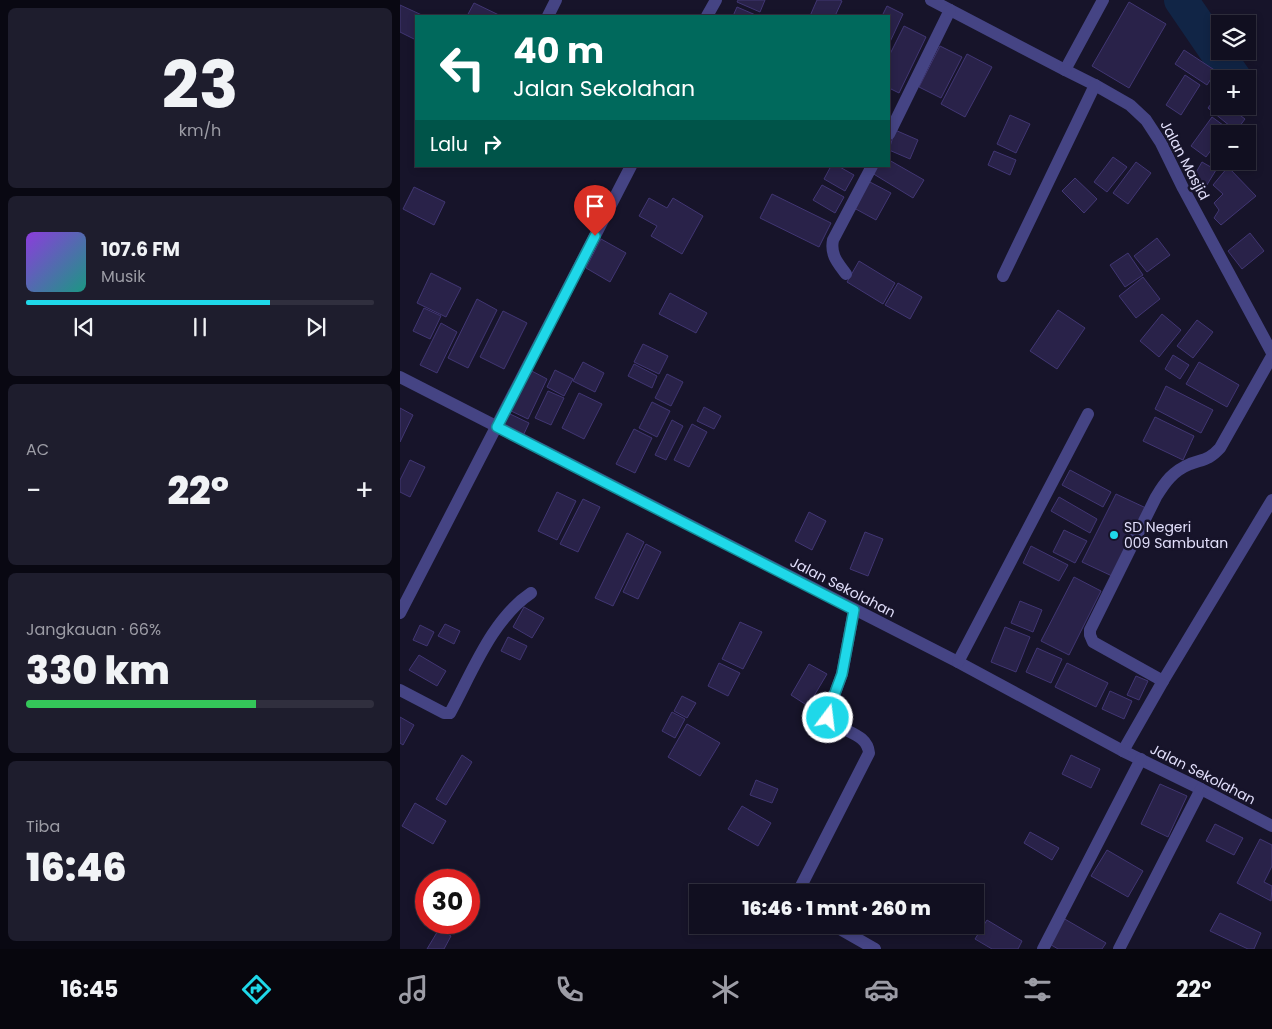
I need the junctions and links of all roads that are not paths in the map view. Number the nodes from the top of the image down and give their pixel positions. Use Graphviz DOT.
graph roads {
  1 [pos="556,0"];
  2 [pos="716,0"];
  3 [pos="931,0"];
  4 [pos="1103,0"];
  5 [pos="950,10"];
  6 [pos="548,15"];
  7 [pos="708,15"];
  8 [pos="1065,70"];
  9 [pos="1095,84"];
  10 [pos="890,132"];
  11 [pos="630,167"];
  12 [pos="871,167"];
  13 [pos="846,274"];
  14 [pos="1002,276"];
  15 [pos="1271,351"];
  16 [pos="400,378"];
  17 [pos="1088,414"];
  18 [pos="497,427"];
  19 [pos="1272,500"];
  20 [pos="530,593"];
  21 [pos="854,610"];
  22 [pos="400,614"];
  23 [pos="958,662"];
  24 [pos="1163,682"];
  25 [pos="400,690"];
  26 [pos="1123,751"];
  27 [pos="1141,759"];
  28 [pos="1201,789"];
  29 [pos="1272,826"];
  30 [pos="802,884"];
  31 [pos="849,934"];
  32 [pos="875,949"];
  33 [pos="1043,949"];
  34 [pos="1119,949"];
  1 -- 6 [label="street"];
  2 -- 7 [label="street"];
  3 -- 5 [label="street, Jalan Masjid"];
  4 -- 8 [label="street"];
  5 -- 8 [label="street, Jalan Masjid"];
  5 -- 10 [label="street"];
  8 -- 9 [label="street, Jalan Masjid"];
  9 -- 14 [label="street"];
  9 -- 15 [label="street, Jalan Masjid"];
  11 -- 18 [label="street"];
  12 -- 13 [label="street"];
  15 -- 24 [label="street"];
  16 -- 18 [label="street, Jalan Sekolahan"];
  17 -- 23 [label="street"];
  18 -- 21 [label="street, Jalan Sekolahan"];
  18 -- 22 [label="street"];
  19 -- 24 [label="street"];
  20 -- 25 [label="street"];
  21 -- 23 [label="street, Jalan Sekolahan"];
  21 -- 30 [label="street"];
  23 -- 26 [label="street, Jalan Sekolahan"];
  24 -- 26 [label="street"];
  26 -- 27 [label="street, Jalan Sekolahan"];
  27 -- 28 [label="street, Jalan Sekolahan"];
  27 -- 33 [label="street"];
  28 -- 29 [label="street, Jalan Sekolahan"];
  28 -- 34 [label="street"];
  31 -- 32 [label="street"];
}
